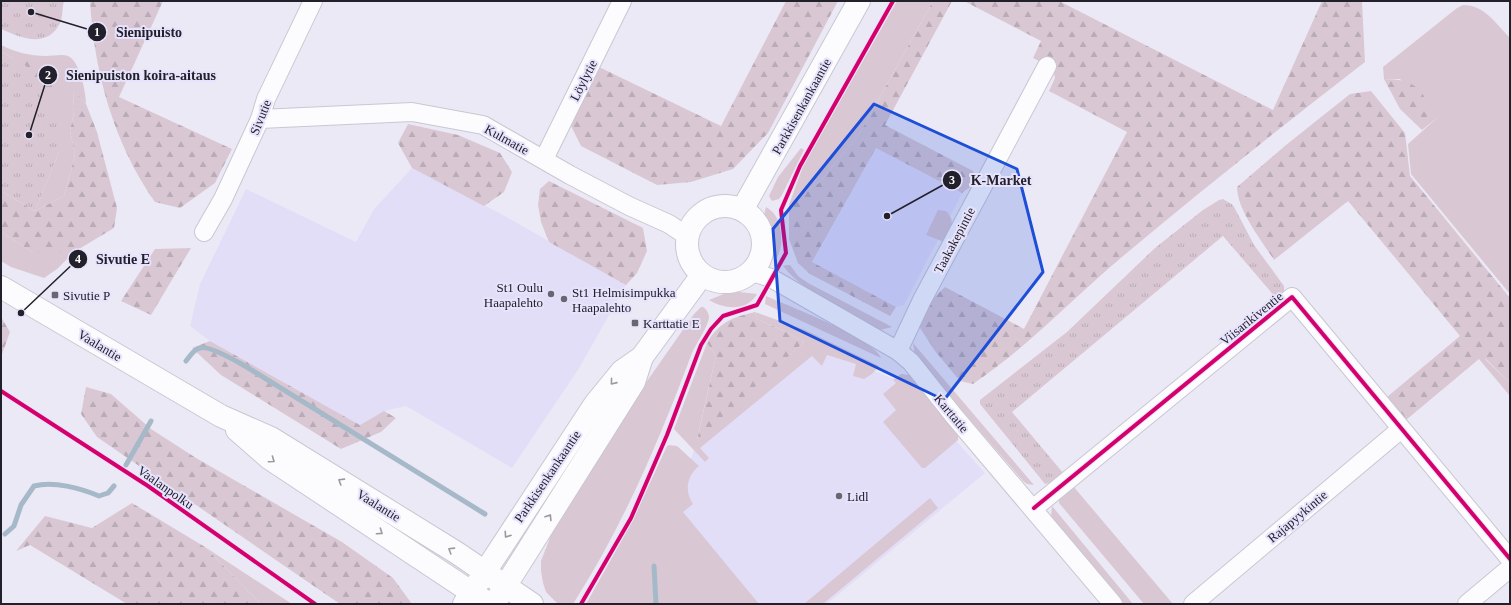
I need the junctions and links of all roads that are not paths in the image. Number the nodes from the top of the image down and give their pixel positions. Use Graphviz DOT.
graph roads {
  1 [pos="313,1"];
  2 [pos="622,1"];
  3 [pos="859,1"];
  4 [pos="1047,66"];
  5 [pos="260,119"];
  6 [pos="544,159"];
  7 [pos="742,210"];
  8 [pos="204,232"];
  9 [pos="687,236"];
  10 [pos="752,272"];
  11 [pos="702,275"];
  12 [pos="1,287"];
  13 [pos="898,352"];
  14 [pos="642,357"];
  15 [pos="221,416"];
  16 [pos="1401,429"];
  17 [pos="1034,508"];
  18 [pos="1510,559"];
  19 [pos="1510,568"];
  20 [pos="484,571"];
  21 [pos="506,586"];
  22 [pos="467,598"];
  23 [pos="489,604"];
  24 [pos="494,604"];
  25 [pos="532,604"];
  26 [pos="1113,604"];
  27 [pos="1192,604"];
  28 [pos="1467,604"];
  1 -- 5 [label="street, Sivutie"];
  2 -- 6 [label="street, Löylytie"];
  3 -- 7 [label="main road, Parkkisenkankaantie"];
  4 -- 13 [label="street, Taakakepintie"];
  5 -- 6 [label="street, Kulmatie"];
  5 -- 8 [label="street, Sivutie"];
  6 -- 9 [label="street, Kulmatie"];
  7 -- 9 [label="main road"];
  7 -- 10 [label="main road"];
  9 -- 11 [label="main road"];
  10 -- 11 [label="main road"];
  10 -- 13 [label="street, Karttatie"];
  11 -- 14 [label="main road, Parkkisenkankaantie"];
  12 -- 15 [label="main road, Vaalantie"];
  13 -- 17 [label="street, Karttatie"];
  14 -- 20 [label="main road, Parkkisenkankaantie, one-way"];
  21 -- 14 [label="main road, Parkkisenkankaantie, one-way"];
  20 -- 15 [label="main road, Vaalantie, one-way"];
  15 -- 22 [label="main road, Vaalantie, one-way"];
  16 -- 17 [label="street, Viisarikiventie"];
  16 -- 18 [label="street, Viisarikiventie"];
  16 -- 27 [label="street, Rajapyykintie"];
  17 -- 26 [label="street, Karttatie"];
  19 -- 28 [label="street"];
  20 -- 21 [label="main road, Vaalantie"];
  20 -- 22 [label="main road, Parkkisenkankaantie"];
  21 -- 24 [label="main road, Parkkisenkankaantie"];
  21 -- 25 [label="main road, Vaalantie"];
  22 -- 23 [label="main road, Vaalantie"];
}
